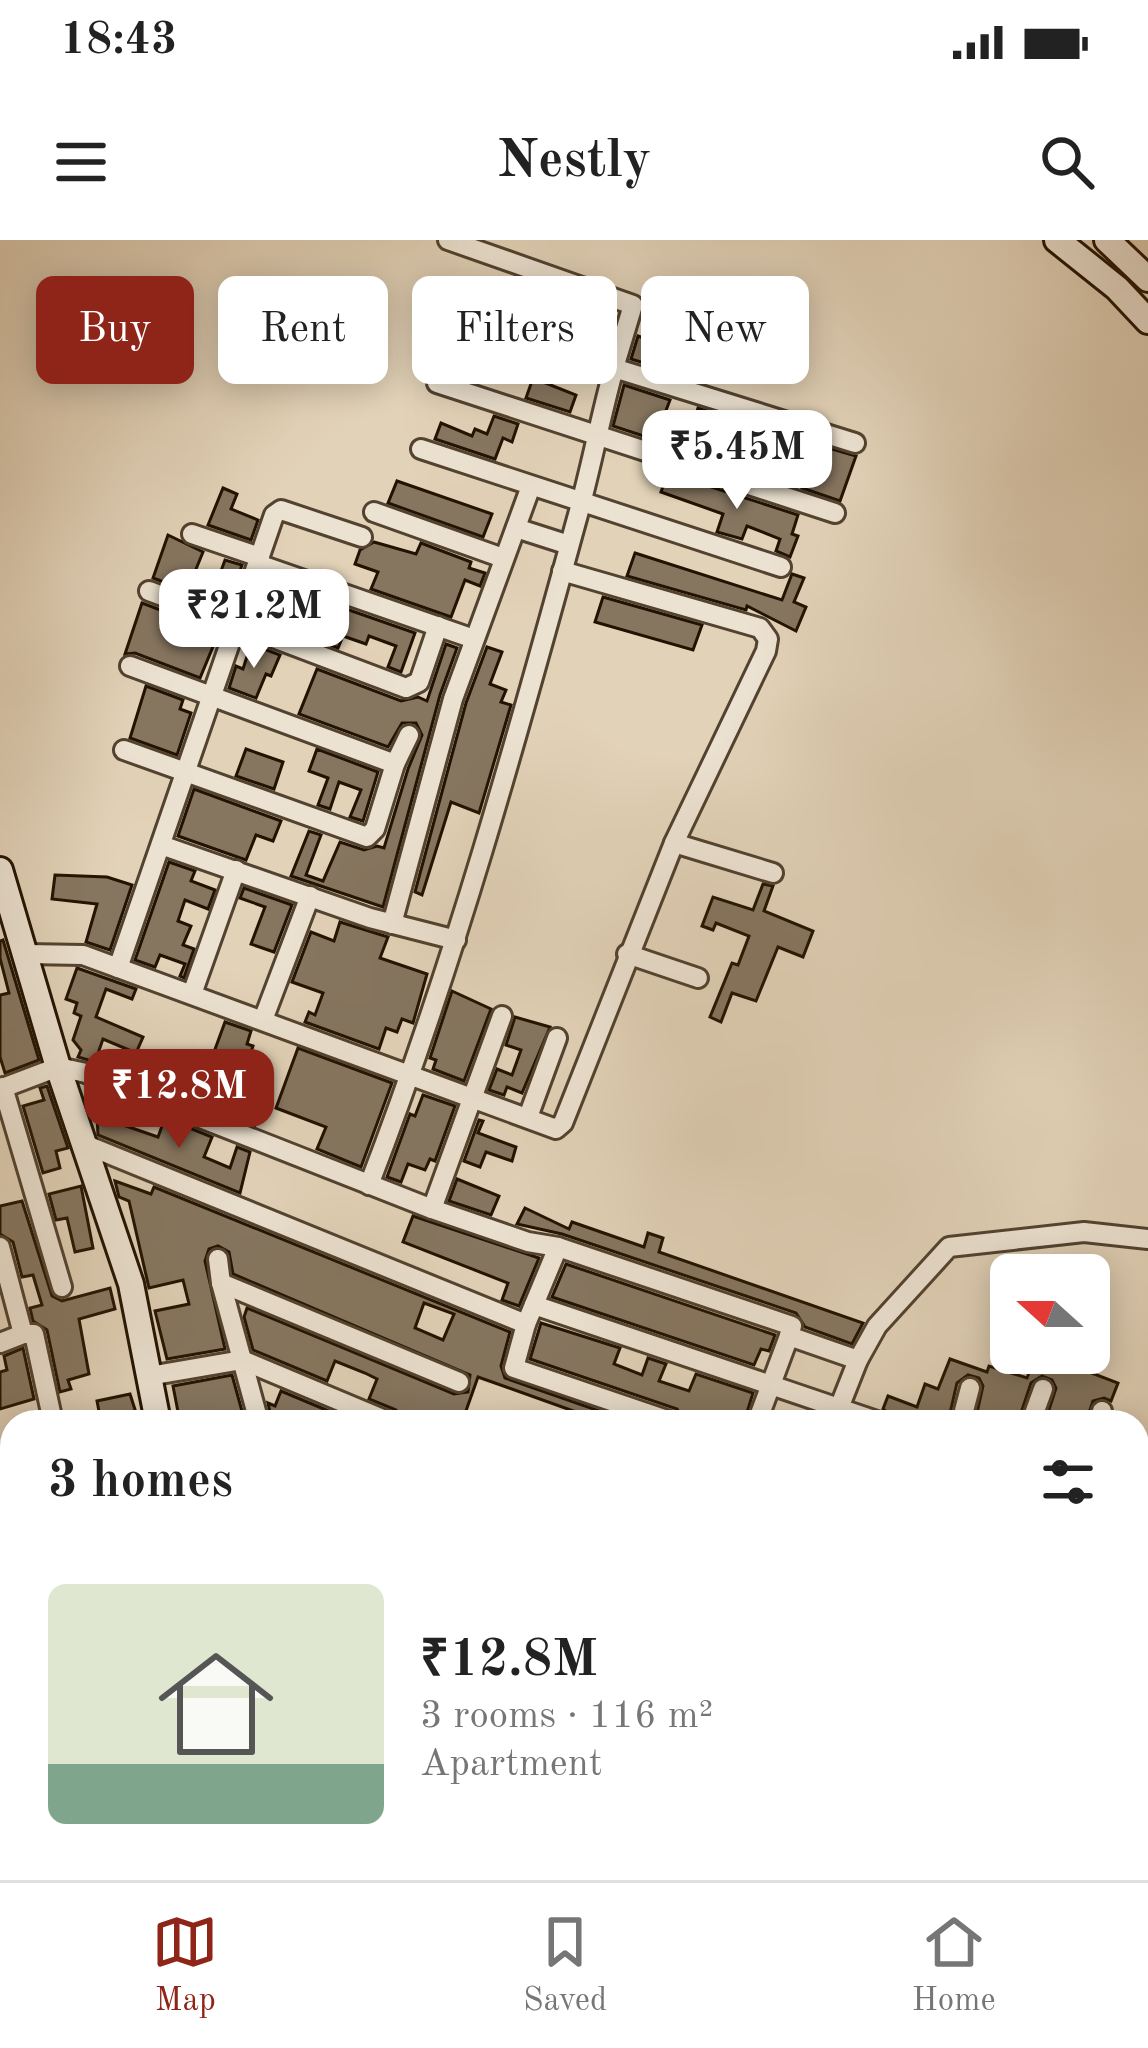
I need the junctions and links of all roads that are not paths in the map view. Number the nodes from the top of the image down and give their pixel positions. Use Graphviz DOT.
graph roads {
  1 [pos="448,240"];
  2 [pos="1057,240"];
  3 [pos="1107,240"];
  4 [pos="554,276"];
  5 [pos="1148,279"];
  6 [pos="617,297"];
  7 [pos="1148,321"];
  8 [pos="617,358"];
  9 [pos="617,369"];
  10 [pos="439,384"];
  11 [pos="610,384"];
  12 [pos="596,434"];
  13 [pos="855,443"];
  14 [pos="421,449"];
  15 [pos="531,486"];
  16 [pos="581,504"];
  17 [pos="374,512"];
  18 [pos="835,513"];
  19 [pos="516,528"];
  20 [pos="192,533"];
  21 [pos="362,537"];
  22 [pos="569,545"];
  23 [pos="503,558"];
  24 [pos="259,560"];
  25 [pos="781,566"];
  26 [pos="562,571"];
  27 [pos="149,591"];
  28 [pos="238,624"];
  29 [pos="438,626"];
  30 [pos="474,638"];
  31 [pos="130,666"];
  32 [pos="214,696"];
  33 [pos="410,735"];
  34 [pos="124,750"];
  35 [pos="395,764"];
  36 [pos="188,770"];
  37 [pos="674,843"];
  38 [pos="161,845"];
  39 [pos="0,870"];
  40 [pos="236,870"];
  41 [pos="773,873"];
  42 [pos="310,896"];
  43 [pos="392,924"];
  44 [pos="456,940"];
  45 [pos="27,954"];
  46 [pos="627,954"];
  47 [pos="118,968"];
  48 [pos="698,979"];
  49 [pos="192,994"];
  50 [pos="502,1016"];
  51 [pos="263,1019"];
  52 [pos="557,1038"];
  53 [pos="58,1067"];
  54 [pos="412,1074"];
  55 [pos="2,1083"];
  56 [pos="472,1096"];
  57 [pos="528,1117"];
  58 [pos="84,1144"];
  59 [pos="370,1185"];
  60 [pos="431,1209"];
  61 [pos="1148,1239"];
  62 [pos="0,1247"];
  63 [pos="558,1247"];
  64 [pos="218,1258"];
  65 [pos="220,1283"];
  66 [pos="62,1287"];
  67 [pos="530,1314"];
  68 [pos="23,1334"];
  69 [pos="789,1336"];
  70 [pos="0,1343"];
  71 [pos="242,1360"];
  72 [pos="858,1360"];
  73 [pos="149,1376"];
  74 [pos="459,1382"];
  75 [pos="771,1387"];
  76 [pos="970,1388"];
  77 [pos="1043,1389"];
  78 [pos="839,1408"];
  79 [pos="50,1410"];
  80 [pos="156,1410"];
  81 [pos="256,1410"];
  82 [pos="361,1410"];
  83 [pos="638,1410"];
  84 [pos="762,1410"];
  85 [pos="845,1410"];
  86 [pos="965,1410"];
  87 [pos="1035,1410"];
  1 -- 4 [label="street"];
  2 -- 7 [label="street"];
  3 -- 5 [label="street"];
  6 -- 8 [label="street"];
  9 -- 13 [label="street"];
  10 -- 12 [label="street"];
  11 -- 12 [label="street"];
  12 -- 16 [label="street"];
  12 -- 18 [label="street"];
  14 -- 15 [label="street"];
  15 -- 16 [label="street"];
  15 -- 19 [label="street"];
  16 -- 22 [label="street"];
  16 -- 25 [label="street"];
  17 -- 23 [label="street"];
  19 -- 22 [label="street"];
  19 -- 23 [label="street"];
  20 -- 24 [label="street"];
  21 -- 24 [label="street"];
  22 -- 26 [label="street"];
  23 -- 30 [label="street"];
  24 -- 28 [label="street"];
  24 -- 29 [label="street"];
  26 -- 37 [label="street"];
  26 -- 44 [label="street"];
  27 -- 28 [label="street"];
  28 -- 29 [label="street"];
  28 -- 32 [label="street"];
  29 -- 30 [label="street"];
  30 -- 43 [label="street"];
  31 -- 32 [label="street"];
  32 -- 35 [label="street"];
  32 -- 36 [label="street"];
  33 -- 35 [label="street"];
  34 -- 36 [label="street"];
  35 -- 36 [label="street"];
  36 -- 38 [label="street"];
  37 -- 41 [label="street"];
  37 -- 46 [label="street"];
  38 -- 40 [label="street"];
  38 -- 47 [label="street"];
  39 -- 45 [label="street"];
  40 -- 42 [label="street"];
  40 -- 49 [label="street"];
  42 -- 43 [label="street"];
  42 -- 51 [label="street"];
  43 -- 44 [label="street"];
  44 -- 54 [label="street"];
  45 -- 47 [label="street"];
  45 -- 53 [label="street"];
  46 -- 48 [label="street"];
  46 -- 57 [label="street"];
  47 -- 49 [label="street"];
  49 -- 51 [label="street"];
  50 -- 56 [label="street"];
  51 -- 54 [label="street"];
  52 -- 57 [label="street"];
  53 -- 55 [label="street"];
  53 -- 58 [label="street"];
  53 -- 59 [label="street"];
  54 -- 56 [label="street"];
  54 -- 59 [label="street"];
  55 -- 66 [label="street"];
  56 -- 57 [label="street"];
  56 -- 60 [label="street"];
  58 -- 67 [label="street"];
  58 -- 73 [label="street"];
  59 -- 60 [label="street"];
  60 -- 63 [label="street"];
  61 -- 72 [label="street"];
  62 -- 68 [label="street"];
  63 -- 67 [label="street"];
  63 -- 69 [label="street"];
  64 -- 65 [label="street"];
  65 -- 71 [label="street"];
  65 -- 74 [label="street"];
  67 -- 75 [label="street"];
  67 -- 83 [label="street"];
  68 -- 70 [label="street"];
  68 -- 79 [label="street"];
  69 -- 72 [label="street"];
  69 -- 75 [label="street"];
  71 -- 73 [label="street"];
  71 -- 81 [label="street"];
  71 -- 82 [label="street"];
  72 -- 78 [label="street"];
  73 -- 80 [label="street"];
  75 -- 78 [label="street"];
  75 -- 84 [label="street"];
  76 -- 86 [label="street"];
  77 -- 87 [label="street"];
  78 -- 85 [label="street"];
}
